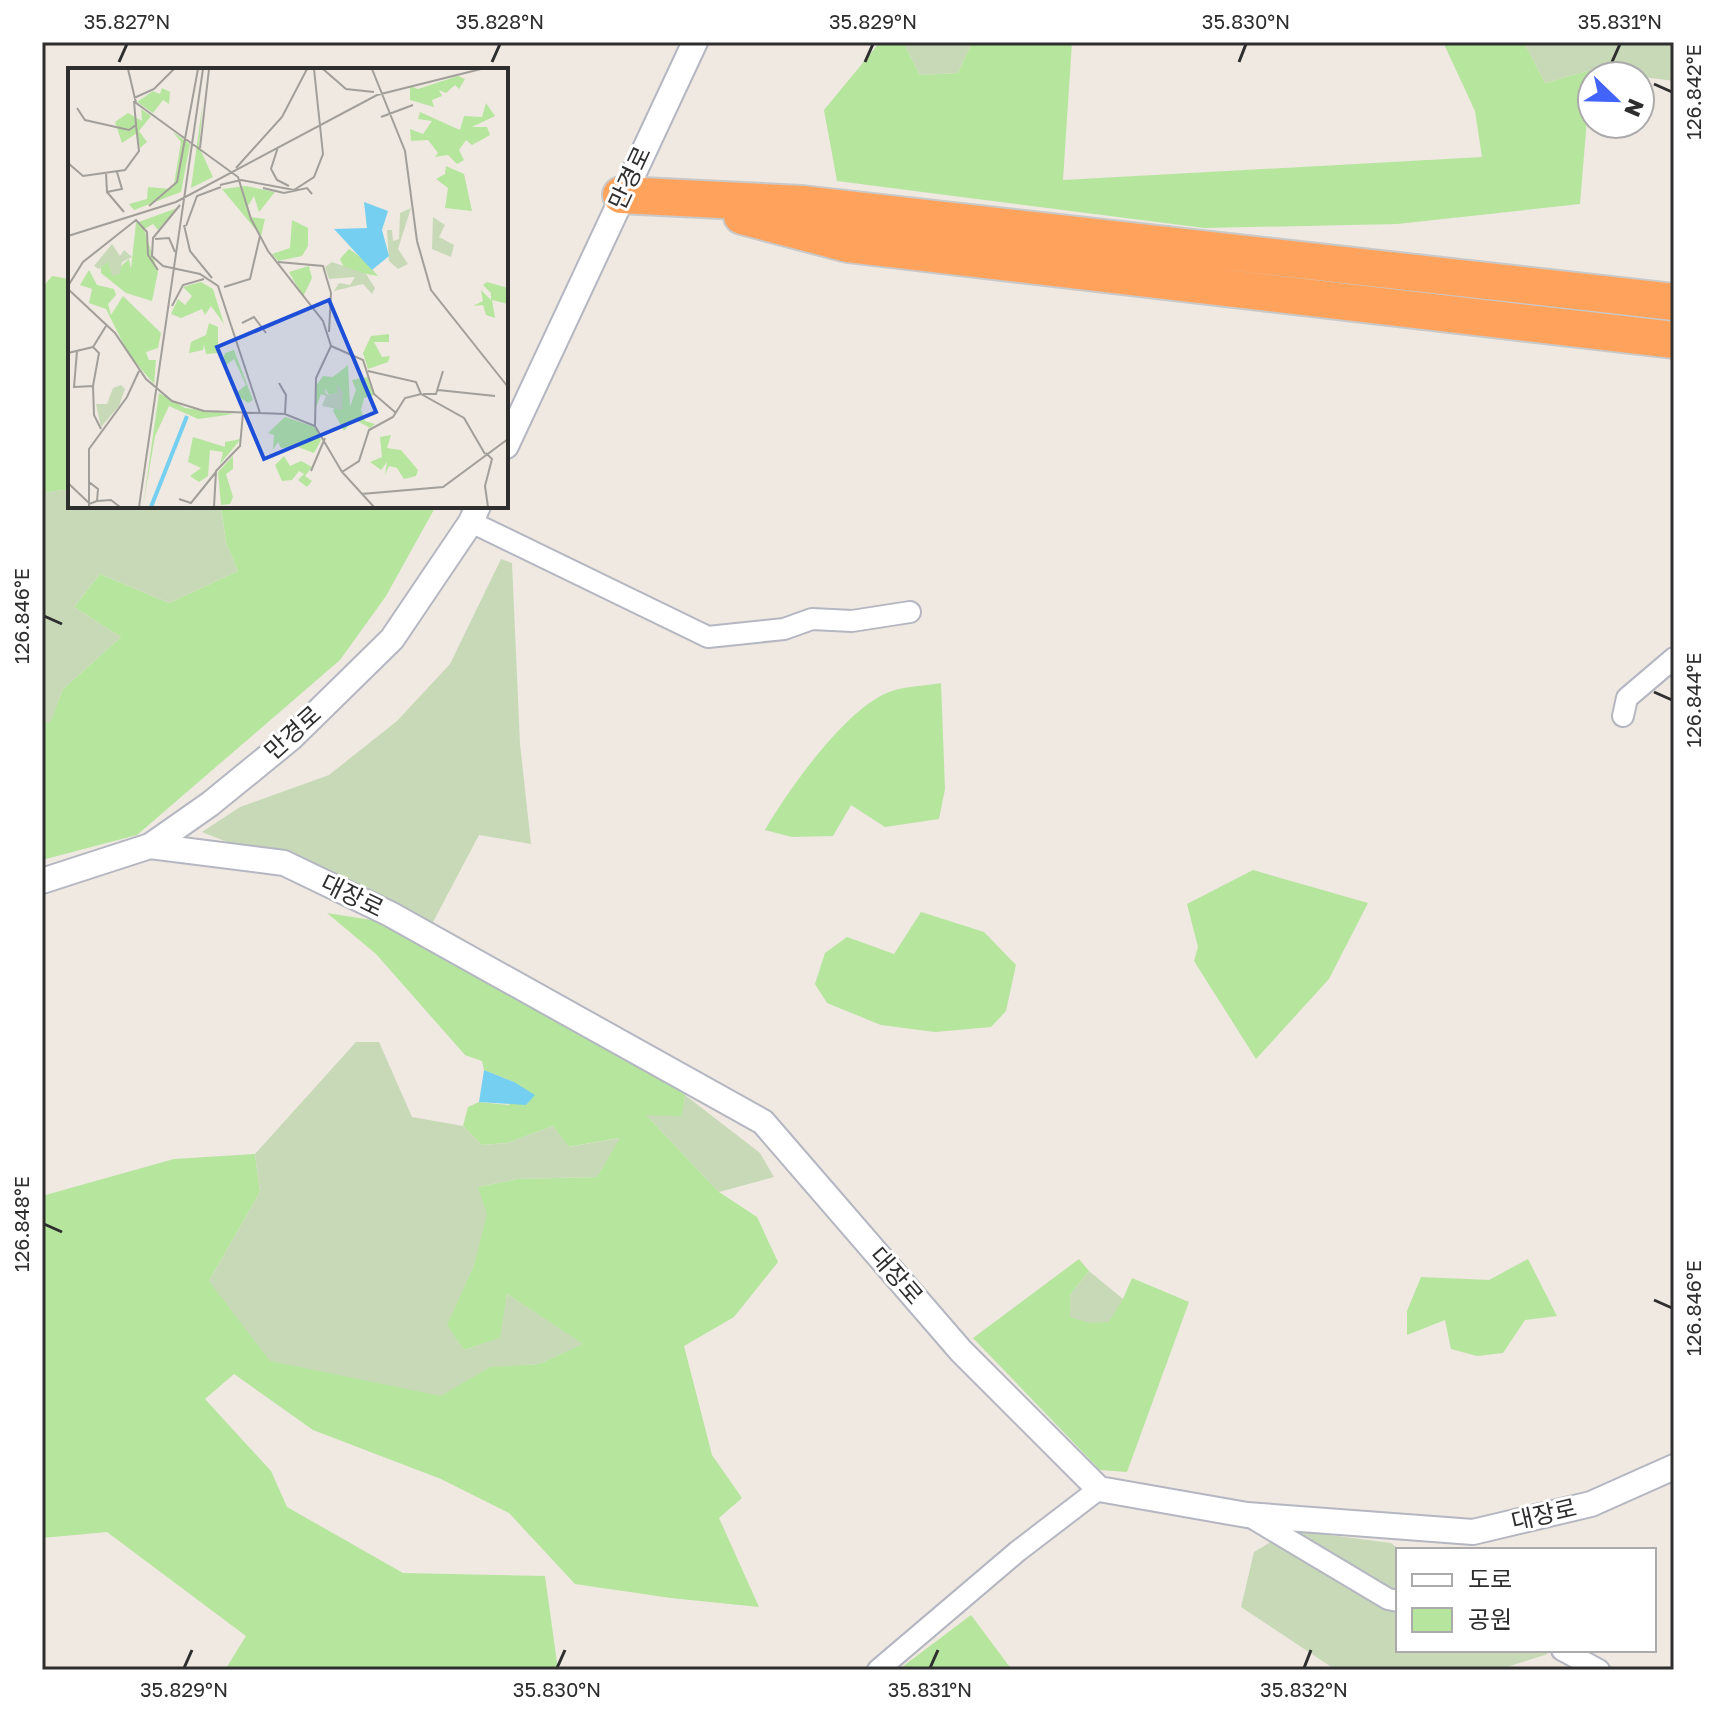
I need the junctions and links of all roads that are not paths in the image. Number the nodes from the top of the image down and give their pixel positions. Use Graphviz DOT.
graph roads {
  1 [pos="695,42"];
  2 [pos="621,195"];
  3 [pos="683,200"];
  4 [pos="1674,302"];
  5 [pos="1674,340"];
  6 [pos="508,442"];
  7 [pos="475,514"];
  8 [pos="910,612"];
  9 [pos="1674,658"];
  10 [pos="1623,716"];
  11 [pos="150,846"];
  12 [pos="42,881"];
  13 [pos="1674,1467"];
  14 [pos="1099,1489"];
  15 [pos="1247,1515"];
  16 [pos="1396,1601"];
  17 [pos="1566,1652"];
  18 [pos="878,1670"];
  19 [pos="1599,1670"];
  1 -- 2 [label="street, 만경로"];
  2 -- 3 [label="highway"];
  2 -- 6 [label="street, 만경로"];
  3 -- 4 [label="highway"];
  3 -- 5 [label="highway"];
  7 -- 8 [label="street"];
  7 -- 11 [label="street, 만경로"];
  9 -- 10 [label="street"];
  11 -- 12 [label="street, 만경로"];
  11 -- 14 [label="street, 대장로"];
  13 -- 15 [label="street, 대장로"];
  14 -- 15 [label="street, 대장로"];
  14 -- 18 [label="street"];
  15 -- 16 [label="street"];
  17 -- 19 [label="street"];
}
